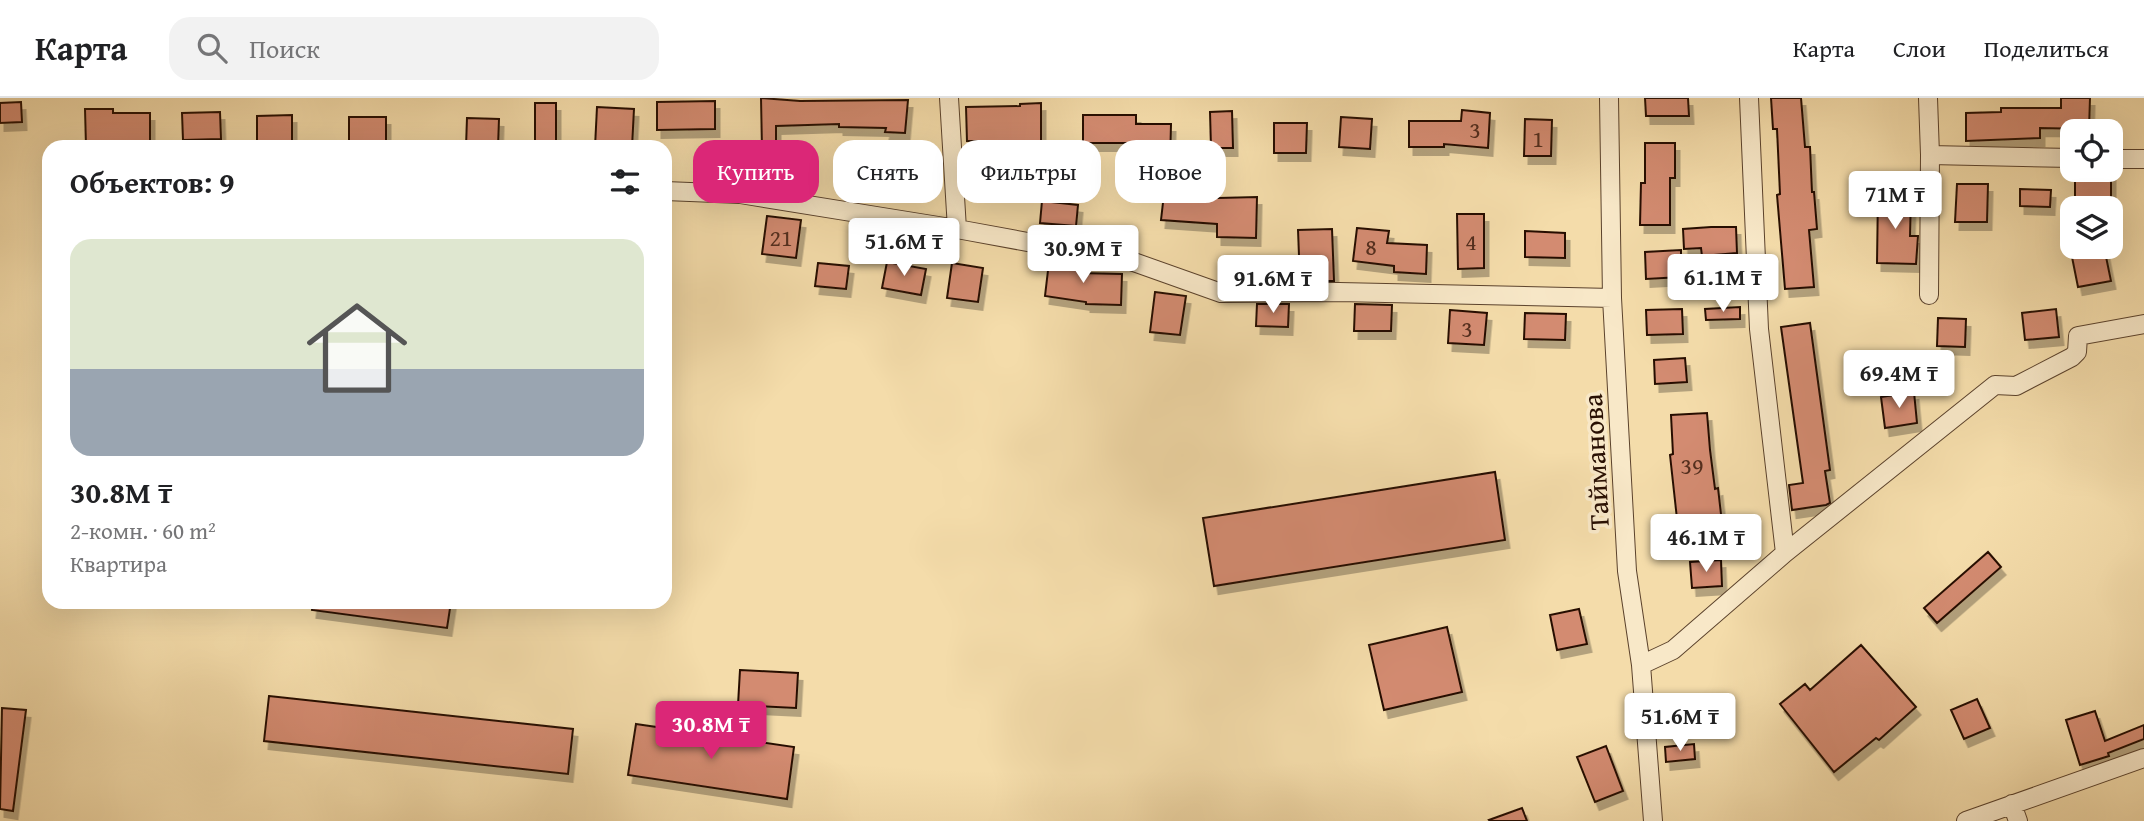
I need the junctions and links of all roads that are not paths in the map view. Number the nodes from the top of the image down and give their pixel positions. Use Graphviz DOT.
graph roads {
  1 [pos="949,98"];
  2 [pos="1609,98"];
  3 [pos="1749,98"];
  4 [pos="1928,98"];
  5 [pos="1930,155"];
  6 [pos="2060,158"];
  7 [pos="2123,159"];
  8 [pos="2144,159"];
  9 [pos="672,191"];
  10 [pos="957,229"];
  11 [pos="1929,295"];
  12 [pos="1612,298"];
  13 [pos="2144,324"];
  14 [pos="1785,553"];
  15 [pos="1641,665"];
  16 [pos="2144,758"];
  17 [pos="2015,812"];
  18 [pos="1653,821"];
  19 [pos="1966,821"];
  1 -- 10 [label="street"];
  2 -- 12 [label="street, Тайманова"];
  3 -- 14 [label="street"];
  4 -- 5 [label="street"];
  5 -- 6 [label="street"];
  5 -- 11 [label="street"];
  7 -- 8 [label="street"];
  9 -- 10 [label="street"];
  10 -- 12 [label="street"];
  12 -- 15 [label="street, Тайманова"];
  13 -- 14 [label="street"];
  14 -- 15 [label="street"];
  15 -- 18 [label="street, Тайманова"];
  16 -- 17 [label="street"];
  17 -- 19 [label="street"];
}
